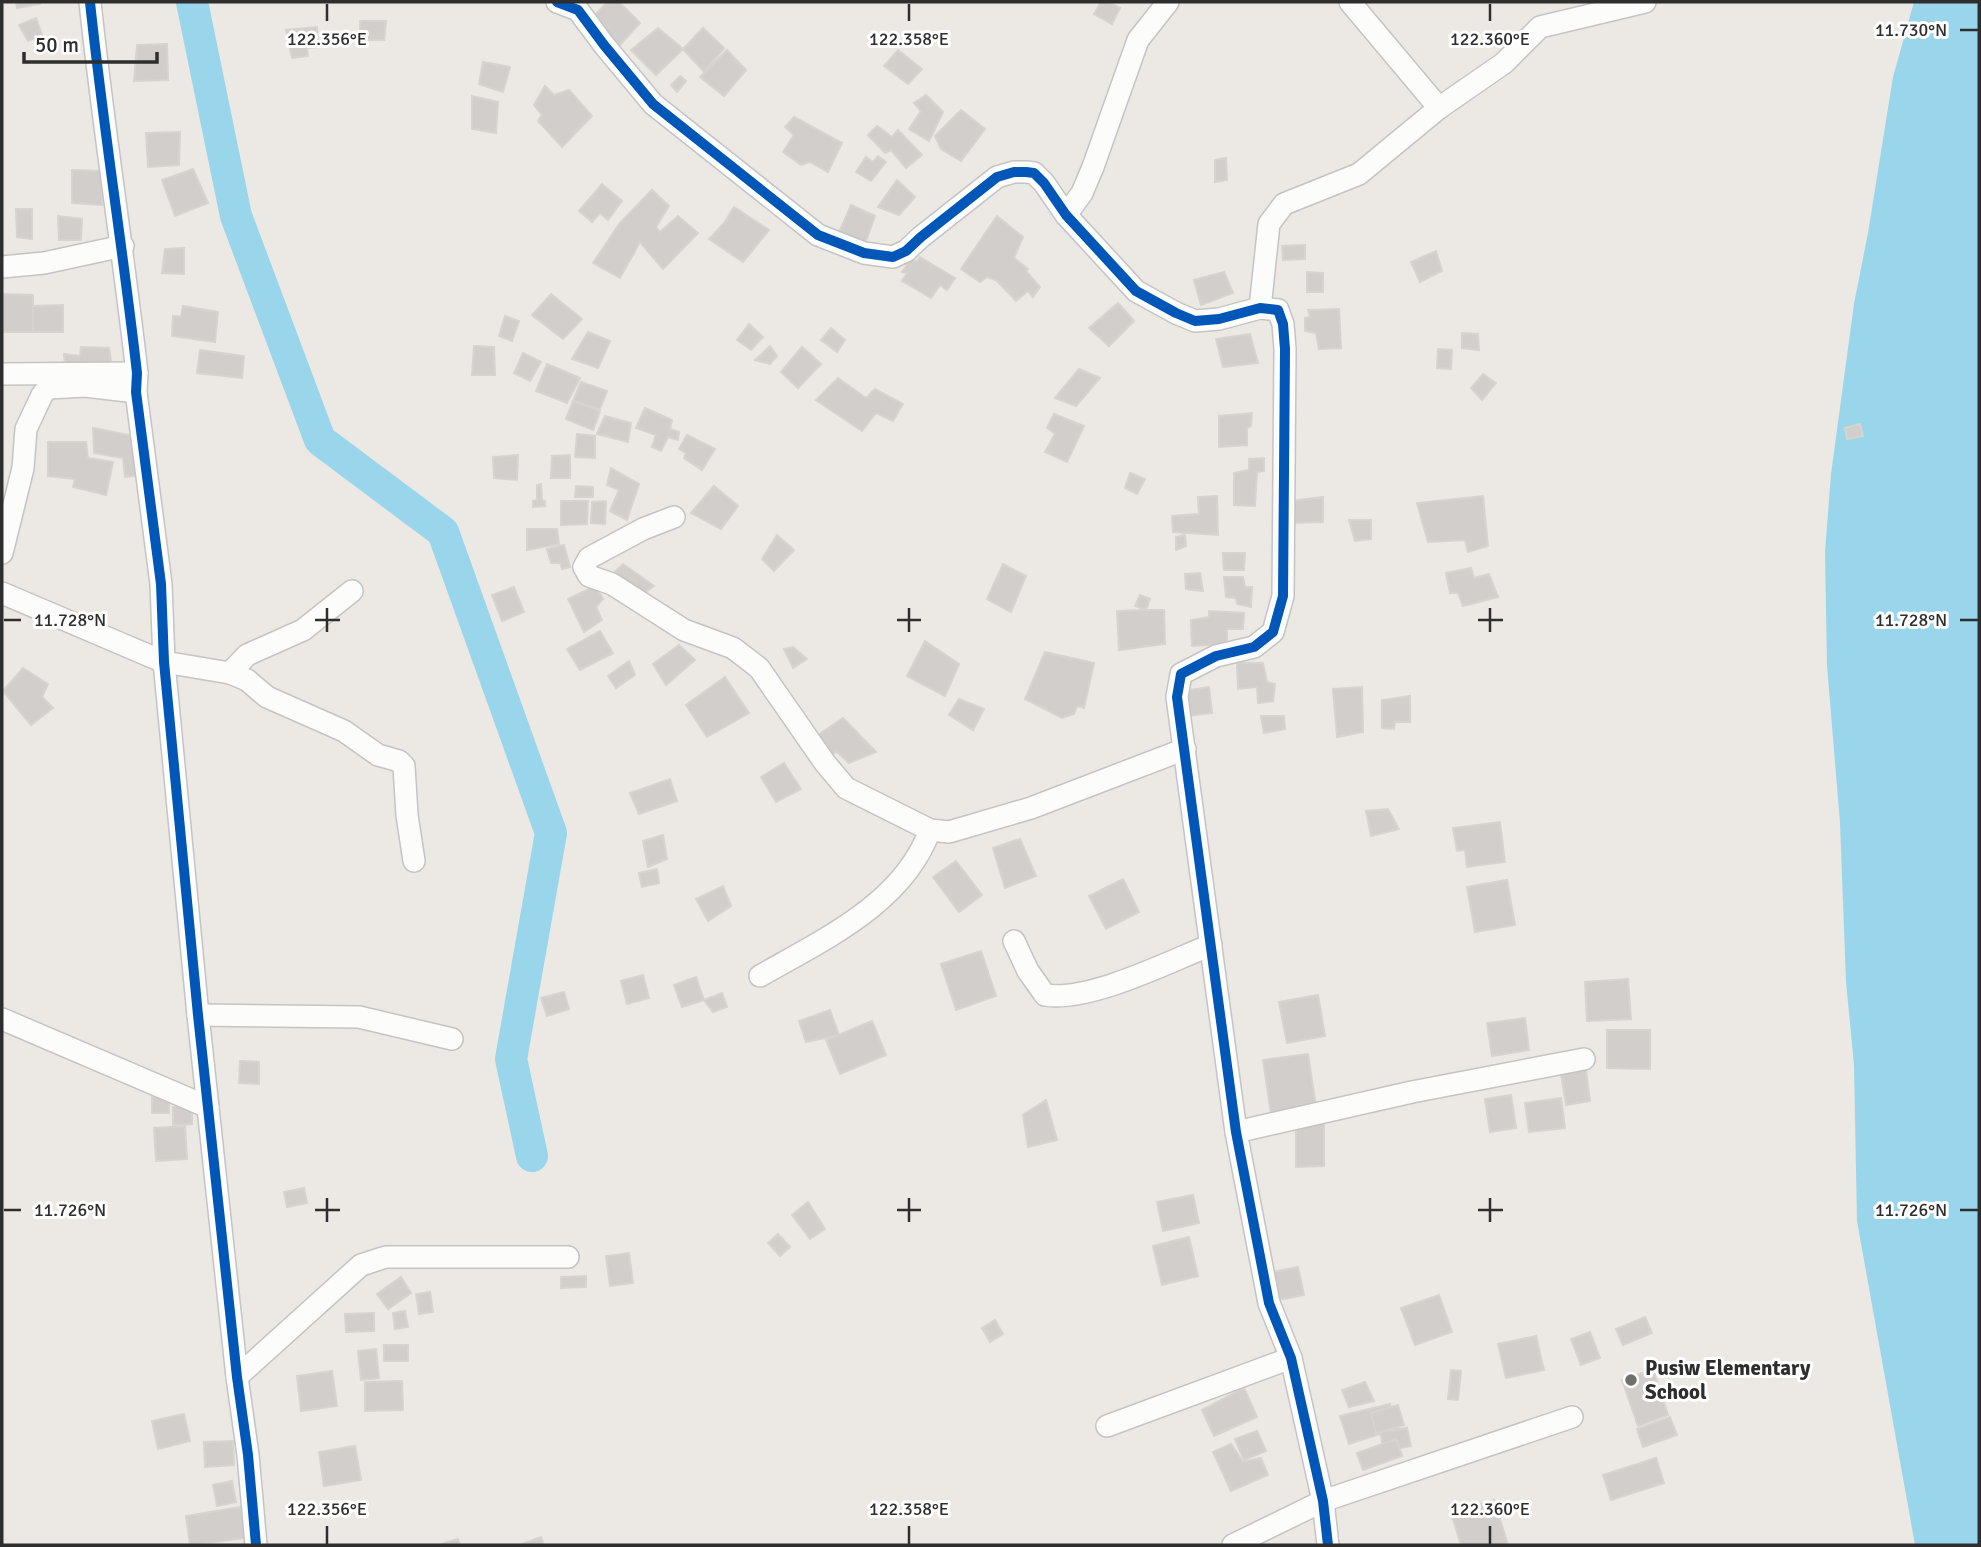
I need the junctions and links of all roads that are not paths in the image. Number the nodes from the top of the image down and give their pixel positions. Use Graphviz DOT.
graph roads {
  1 [pos="90,2"];
  2 [pos="557,2"];
  3 [pos="1168,2"];
  4 [pos="1350,2"];
  5 [pos="1644,2"];
  6 [pos="1439,108"];
  7 [pos="1066,215"];
  8 [pos="123,246"];
  9 [pos="2,267"];
  10 [pos="1260,308"];
  11 [pos="2,374"];
  12 [pos="137,383"];
  13 [pos="674,517"];
  14 [pos="2,553"];
  15 [pos="352,591"];
  16 [pos="2,593"];
  17 [pos="164,662"];
  18 [pos="230,673"];
  19 [pos="1185,749"];
  20 [pos="930,830"];
  21 [pos="414,861"];
  22 [pos="1014,941"];
  23 [pos="1211,945"];
  24 [pos="760,976"];
  25 [pos="198,1015"];
  26 [pos="2,1019"];
  27 [pos="452,1039"];
  28 [pos="1584,1059"];
  29 [pos="208,1107"];
  30 [pos="1236,1132"];
  31 [pos="568,1257"];
  32 [pos="1291,1358"];
  33 [pos="237,1377"];
  34 [pos="1572,1417"];
  35 [pos="1107,1426"];
  36 [pos="1323,1501"];
  37 [pos="256,1545"];
  38 [pos="1233,1545"];
  39 [pos="1328,1545"];
  1 -- 8 [label="street"];
  2 -- 7 [label="street"];
  3 -- 7 [label="street"];
  4 -- 6 [label="street"];
  5 -- 6 [label="street"];
  6 -- 10 [label="street"];
  7 -- 10 [label="street"];
  8 -- 9 [label="street"];
  8 -- 12 [label="street"];
  10 -- 19 [label="street"];
  11 -- 12 [label="street"];
  12 -- 14 [label="street"];
  12 -- 17 [label="street"];
  13 -- 20 [label="street"];
  15 -- 18 [label="street"];
  16 -- 17 [label="street"];
  17 -- 18 [label="street"];
  17 -- 25 [label="street"];
  18 -- 21 [label="street"];
  19 -- 20 [label="street"];
  19 -- 23 [label="street"];
  20 -- 24 [label="street"];
  22 -- 23 [label="street"];
  23 -- 30 [label="street"];
  25 -- 27 [label="street"];
  25 -- 29 [label="street"];
  26 -- 29 [label="street"];
  28 -- 30 [label="street"];
  29 -- 33 [label="street"];
  30 -- 32 [label="street"];
  31 -- 33 [label="street"];
  32 -- 35 [label="street"];
  32 -- 36 [label="street"];
  33 -- 37 [label="street"];
  34 -- 36 [label="street"];
  36 -- 38 [label="street"];
  36 -- 39 [label="street"];
}
